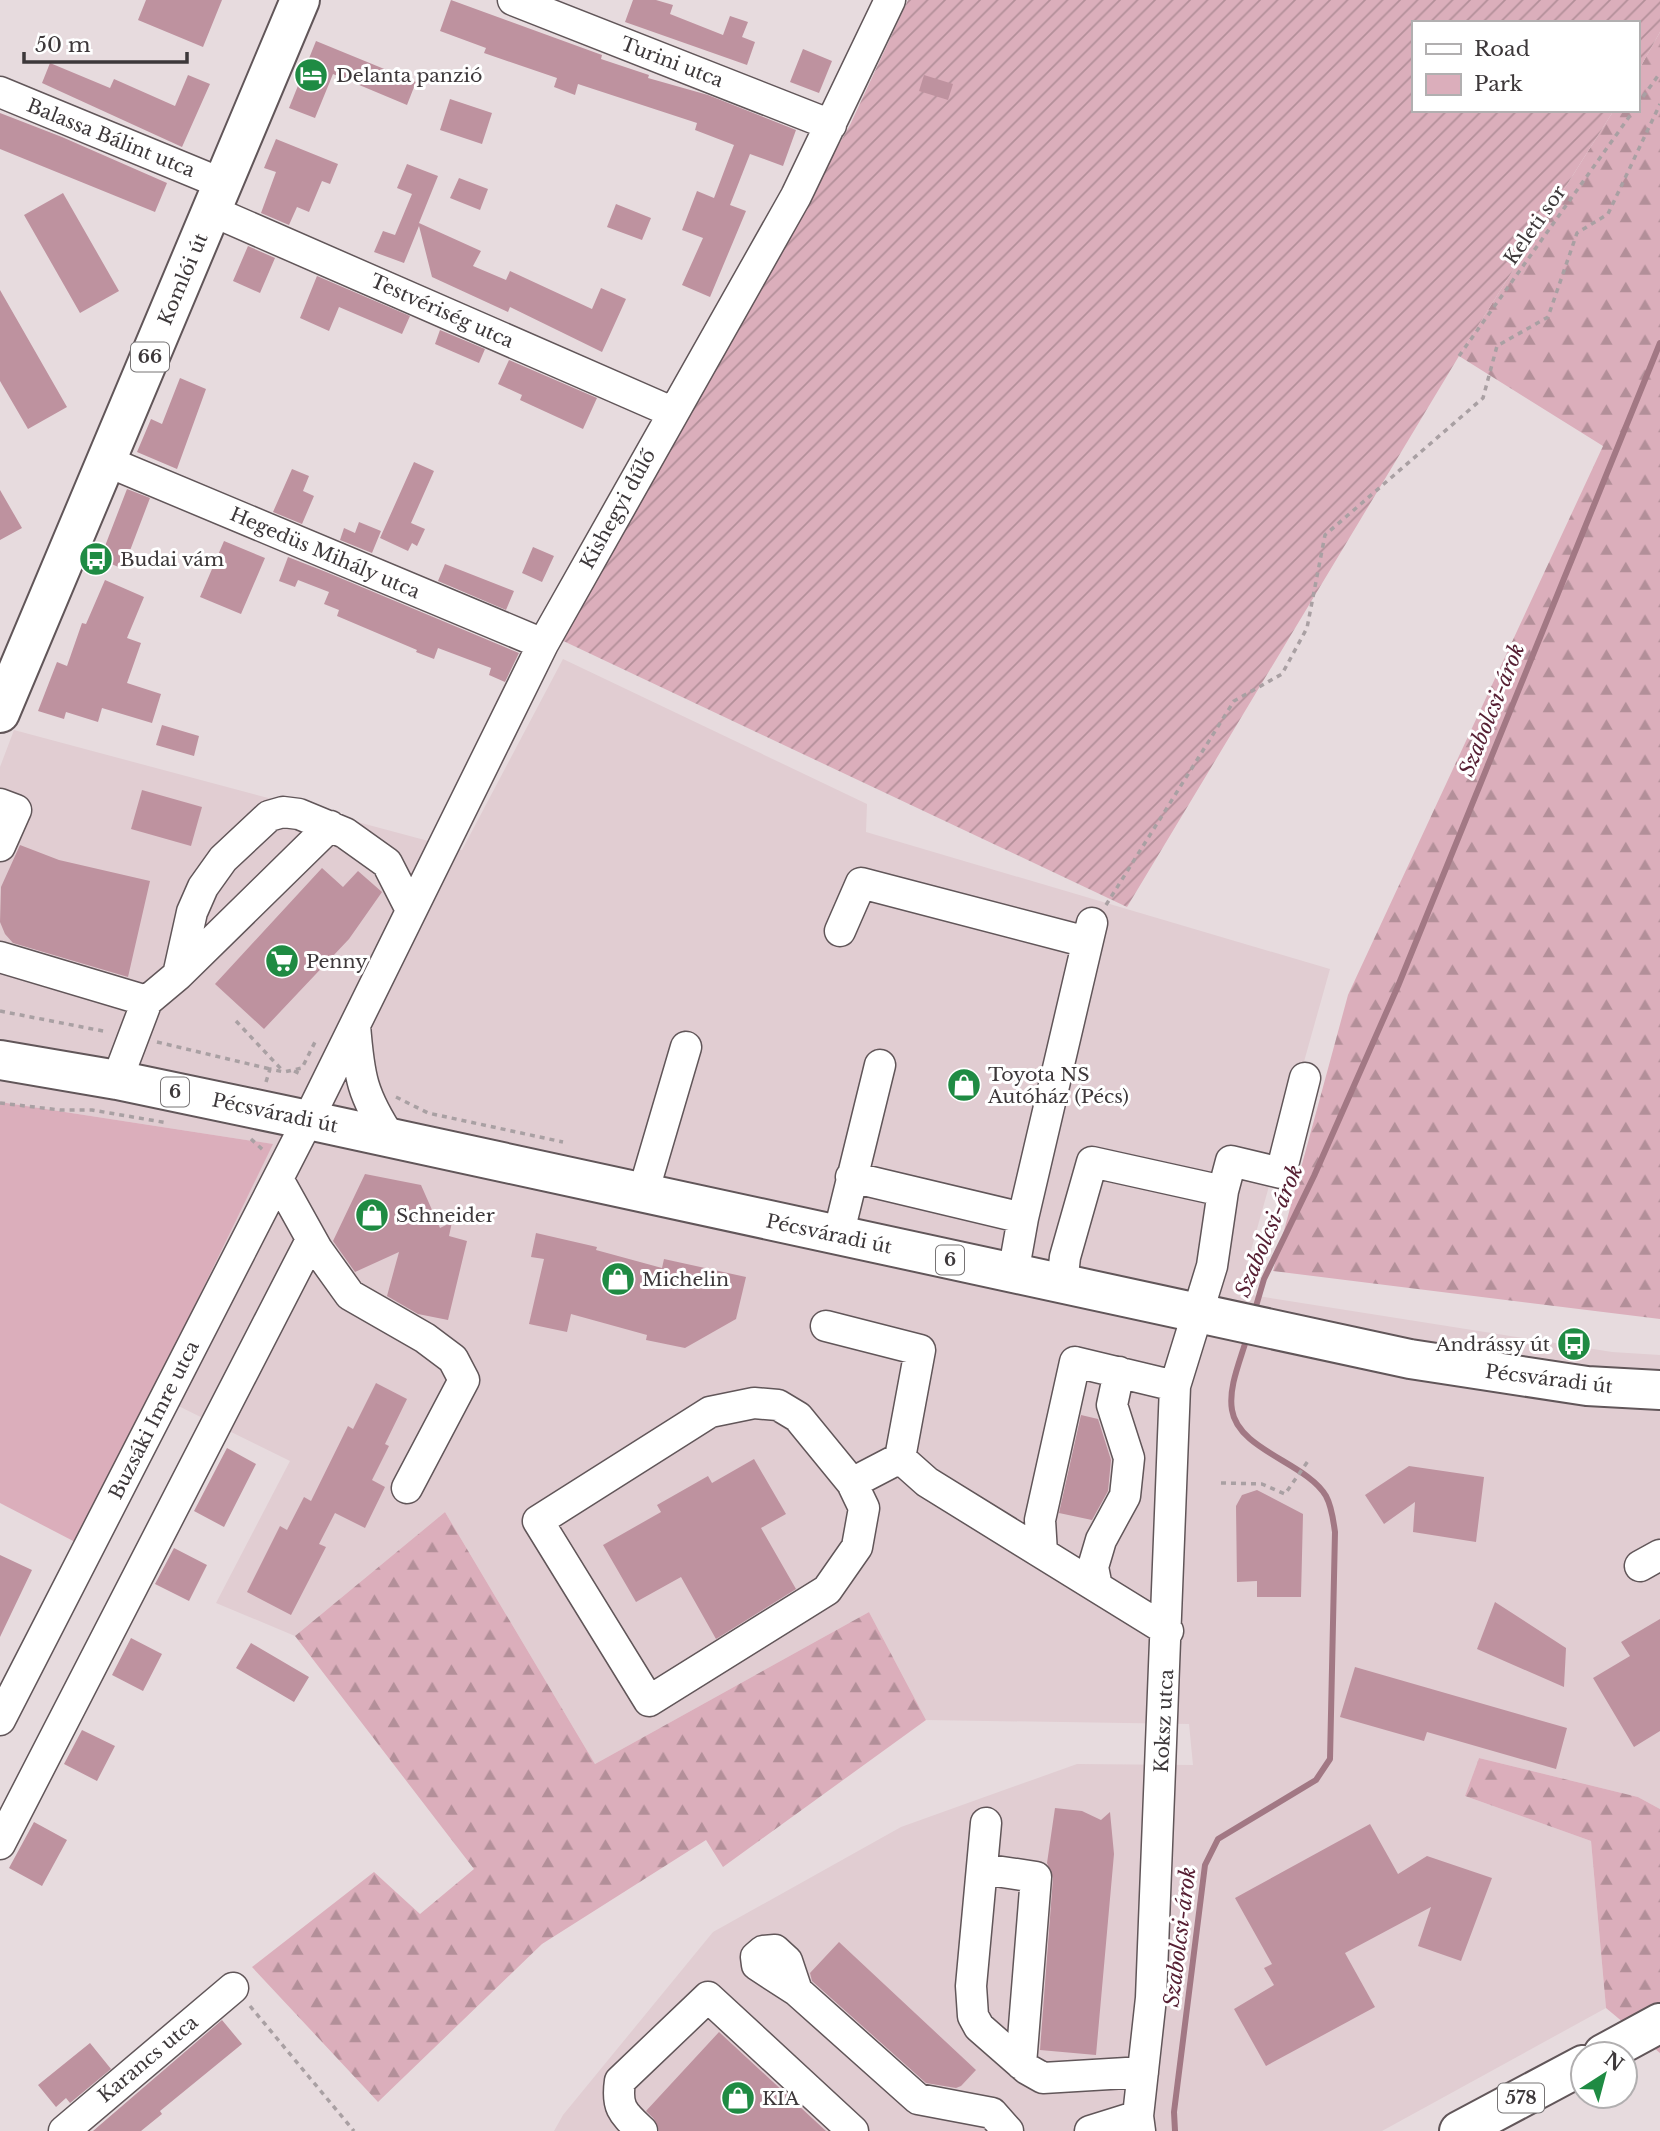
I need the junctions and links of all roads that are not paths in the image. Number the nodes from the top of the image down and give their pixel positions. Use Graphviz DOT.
graph roads {
  1 [pos="300,0"];
  2 [pos="513,0"];
  3 [pos="890,0"];
  4 [pos="0,92"];
  5 [pos="831,125"];
  6 [pos="217,197"];
  7 [pos="671,412"];
  8 [pos="106,461"];
  9 [pos="543,644"];
  10 [pos="0,713"];
  11 [pos="0,804"];
  12 [pos="330,826"];
  13 [pos="0,846"];
  14 [pos="411,910"];
  15 [pos="840,932"];
  16 [pos="0,957"];
  17 [pos="178,975"];
  18 [pos="147,1001"];
  19 [pos="355,1025"];
  20 [pos="0,1044"];
  21 [pos="686,1046"];
  22 [pos="880,1065"];
  23 [pos="12,1068"];
  24 [pos="1305,1078"];
  25 [pos="117,1080"];
  26 [pos="308,1120"];
  27 [pos="391,1139"];
  28 [pos="282,1170"];
  29 [pos="852,1177"];
  30 [pos="1223,1191"];
  31 [pos="643,1193"];
  32 [pos="1023,1218"];
  33 [pos="838,1236"];
  34 [pos="312,1240"];
  35 [pos="1013,1274"];
  36 [pos="1062,1284"];
  37 [pos="1195,1314"];
  38 [pos="826,1326"];
  39 [pos="1119,1372"];
  40 [pos="1175,1386"];
  41 [pos="1660,1391"];
  42 [pos="900,1458"];
  43 [pos="852,1483"];
  44 [pos="407,1488"];
  45 [pos="1042,1553"];
  46 [pos="1097,1587"];
  47 [pos="1168,1631"];
  48 [pos="0,1720"];
  49 [pos="986,1823"];
  50 [pos="0,1844"];
  51 [pos="982,1869"];
  52 [pos="233,1988"];
  53 [pos="797,1991"];
  54 [pos="1660,2023"];
  55 [pos="1629,2040"];
  56 [pos="1021,2064"];
  57 [pos="1143,2072"];
  58 [pos="1569,2072"];
  59 [pos="1139,2123"];
  60 [pos="64,2131"];
  61 [pos="642,2131"];
  62 [pos="853,2131"];
  63 [pos="1008,2131"];
  64 [pos="1090,2131"];
  65 [pos="1459,2131"];
  1 -- 6 [label="main road, Komlói út / 66"];
  2 -- 5 [label="street, Turini utca"];
  3 -- 5 [label="street, Kishegyi dűlő"];
  4 -- 6 [label="street, Balassa Bálint utca"];
  5 -- 7 [label="street, Kishegyi dűlő"];
  6 -- 7 [label="street, Testvériség utca"];
  6 -- 8 [label="main road, Komlói út / 66"];
  7 -- 9 [label="street, Kishegyi dűlő"];
  8 -- 9 [label="street, Hegedüs Mihály utca"];
  8 -- 10 [label="main road, Komlói út / 66"];
  9 -- 14 [label="street, Kishegyi dűlő"];
  11 -- 13 [label="street"];
  12 -- 14 [label="street"];
  12 -- 17 [label="street"];
  12 -- 17 [label="street"];
  14 -- 19 [label="street, Kishegyi dűlő"];
  15 -- 32 [label="street"];
  16 -- 18 [label="street"];
  17 -- 18 [label="street"];
  18 -- 25 [label="street"];
  19 -- 26 [label="street, Kishegyi dűlő"];
  19 -- 27 [label="street"];
  20 -- 23 [label="main road"];
  21 -- 31 [label="street"];
  22 -- 29 [label="street"];
  23 -- 25 [label="main road, Pécsváradi út / 6"];
  24 -- 30 [label="street, Koksz utca"];
  25 -- 26 [label="main road, Pécsváradi út / 6"];
  26 -- 27 [label="main road, Pécsváradi út / 6"];
  26 -- 28 [label="street, Buzsáki Imre utca"];
  27 -- 31 [label="main road, Pécsváradi út / 6"];
  28 -- 34 [label="street"];
  28 -- 48 [label="street, Buzsáki Imre utca"];
  29 -- 32 [label="street"];
  29 -- 33 [label="street"];
  30 -- 36 [label="street"];
  30 -- 37 [label="street, Koksz utca"];
  31 -- 33 [label="main road, Pécsváradi út / 6"];
  32 -- 35 [label="street"];
  33 -- 35 [label="main road, Pécsváradi út / 6"];
  34 -- 44 [label="street"];
  34 -- 50 [label="street"];
  35 -- 36 [label="main road, Pécsváradi út / 6"];
  36 -- 37 [label="main road, Pécsváradi út / 6"];
  37 -- 40 [label="street, Koksz utca"];
  37 -- 41 [label="main road, Pécsváradi út / 6"];
  38 -- 42 [label="street"];
  39 -- 40 [label="street"];
  39 -- 45 [label="street"];
  39 -- 46 [label="street"];
  40 -- 47 [label="street, Koksz utca"];
  42 -- 43 [label="street"];
  42 -- 45 [label="street"];
  43 -- 43 [label="street"];
  45 -- 46 [label="street"];
  46 -- 47 [label="street"];
  47 -- 57 [label="street, Koksz utca"];
  49 -- 51 [label="street"];
  51 -- 56 [label="street"];
  51 -- 56 [label="street"];
  52 -- 60 [label="street, Karancs utca"];
  53 -- 63 [label="street"];
  54 -- 55 [label="main road"];
  56 -- 57 [label="street"];
  57 -- 59 [label="street, Koksz utca"];
  58 -- 65 [label="main road, 578"];
  59 -- 64 [label="street"];
  61 -- 62 [label="street"];
}
